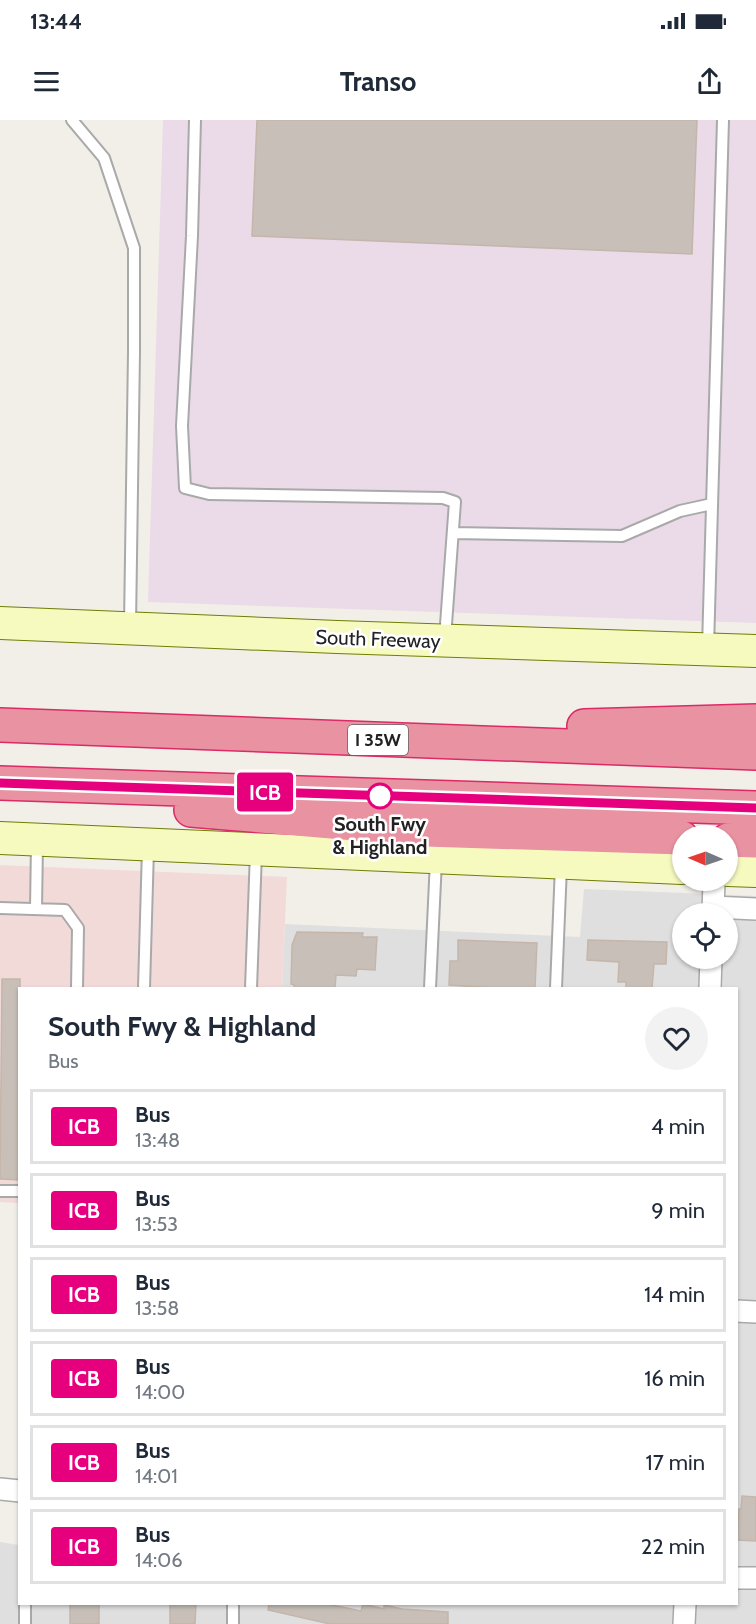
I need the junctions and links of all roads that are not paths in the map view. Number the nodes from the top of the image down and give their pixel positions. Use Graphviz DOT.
graph roads {
  1 [pos="72,120"];
  2 [pos="195,120"];
  3 [pos="723,120"];
  4 [pos="712,504"];
  5 [pos="453,533"];
  6 [pos="0,623"];
  7 [pos="130,628"];
  8 [pos="445,641"];
  9 [pos="708,650"];
  10 [pos="756,651"];
  11 [pos="756,721"];
  12 [pos="0,725"];
  13 [pos="227,734"];
  14 [pos="756,753"];
  15 [pos="0,783"];
  16 [pos="0,802"];
  17 [pos="756,808"];
  18 [pos="0,838"];
  19 [pos="672,838"];
  20 [pos="37,839"];
  21 [pos="738,840"];
  22 [pos="756,841"];
  23 [pos="148,844"];
  24 [pos="256,849"];
  25 [pos="436,857"];
  26 [pos="561,862"];
  27 [pos="672,868"];
  28 [pos="738,870"];
  29 [pos="756,871"];
  30 [pos="0,908"];
  31 [pos="36,909"];
  32 [pos="738,909"];
  33 [pos="756,909"];
  34 [pos="711,969"];
  35 [pos="77,987"];
  36 [pos="144,987"];
  37 [pos="251,987"];
  38 [pos="430,987"];
  39 [pos="556,987"];
  40 [pos="710,987"];
  41 [pos="0,1191"];
  42 [pos="18,1191"];
  43 [pos="738,1311"];
  44 [pos="756,1312"];
  45 [pos="0,1489"];
  46 [pos="18,1491"];
  47 [pos="738,1578"];
  48 [pos="756,1578"];
  49 [pos="25,1605"];
  50 [pos="233,1605"];
  51 [pos="685,1605"];
  52 [pos="25,1624"];
  53 [pos="233,1624"];
  54 [pos="684,1624"];
  1 -- 7 [label="lane"];
  2 -- 5 [label="lane"];
  3 -- 4 [label="lane"];
  4 -- 5 [label="lane"];
  4 -- 9 [label="lane"];
  5 -- 8 [label="lane"];
  6 -- 7 [label="main road, South Freeway"];
  7 -- 8 [label="main road, South Freeway"];
  8 -- 9 [label="main road, South Freeway"];
  9 -- 10 [label="main road, South Freeway"];
  11 -- 13 [label="highway"];
  12 -- 13 [label="highway, I 35W"];
  13 -- 14 [label="highway, I 35W"];
  15 -- 17 [label="highway"];
  16 -- 19 [label="highway"];
  18 -- 20 [label="main road"];
  20 -- 23 [label="main road"];
  20 -- 31 [label="lane"];
  21 -- 22 [label="highway"];
  23 -- 24 [label="main road"];
  23 -- 36 [label="lane"];
  24 -- 25 [label="main road"];
  24 -- 37 [label="lane"];
  25 -- 26 [label="main road"];
  25 -- 38 [label="lane"];
  26 -- 27 [label="main road"];
  26 -- 39 [label="lane"];
  28 -- 29 [label="main road"];
  30 -- 31 [label="lane"];
  31 -- 35 [label="lane"];
  32 -- 33 [label="street"];
  34 -- 40 [label="street"];
  41 -- 42 [label="lane"];
  43 -- 44 [label="street"];
  45 -- 46 [label="street"];
  47 -- 48 [label="street"];
  49 -- 52 [label="lane"];
  50 -- 53 [label="lane"];
  51 -- 54 [label="street"];
}
